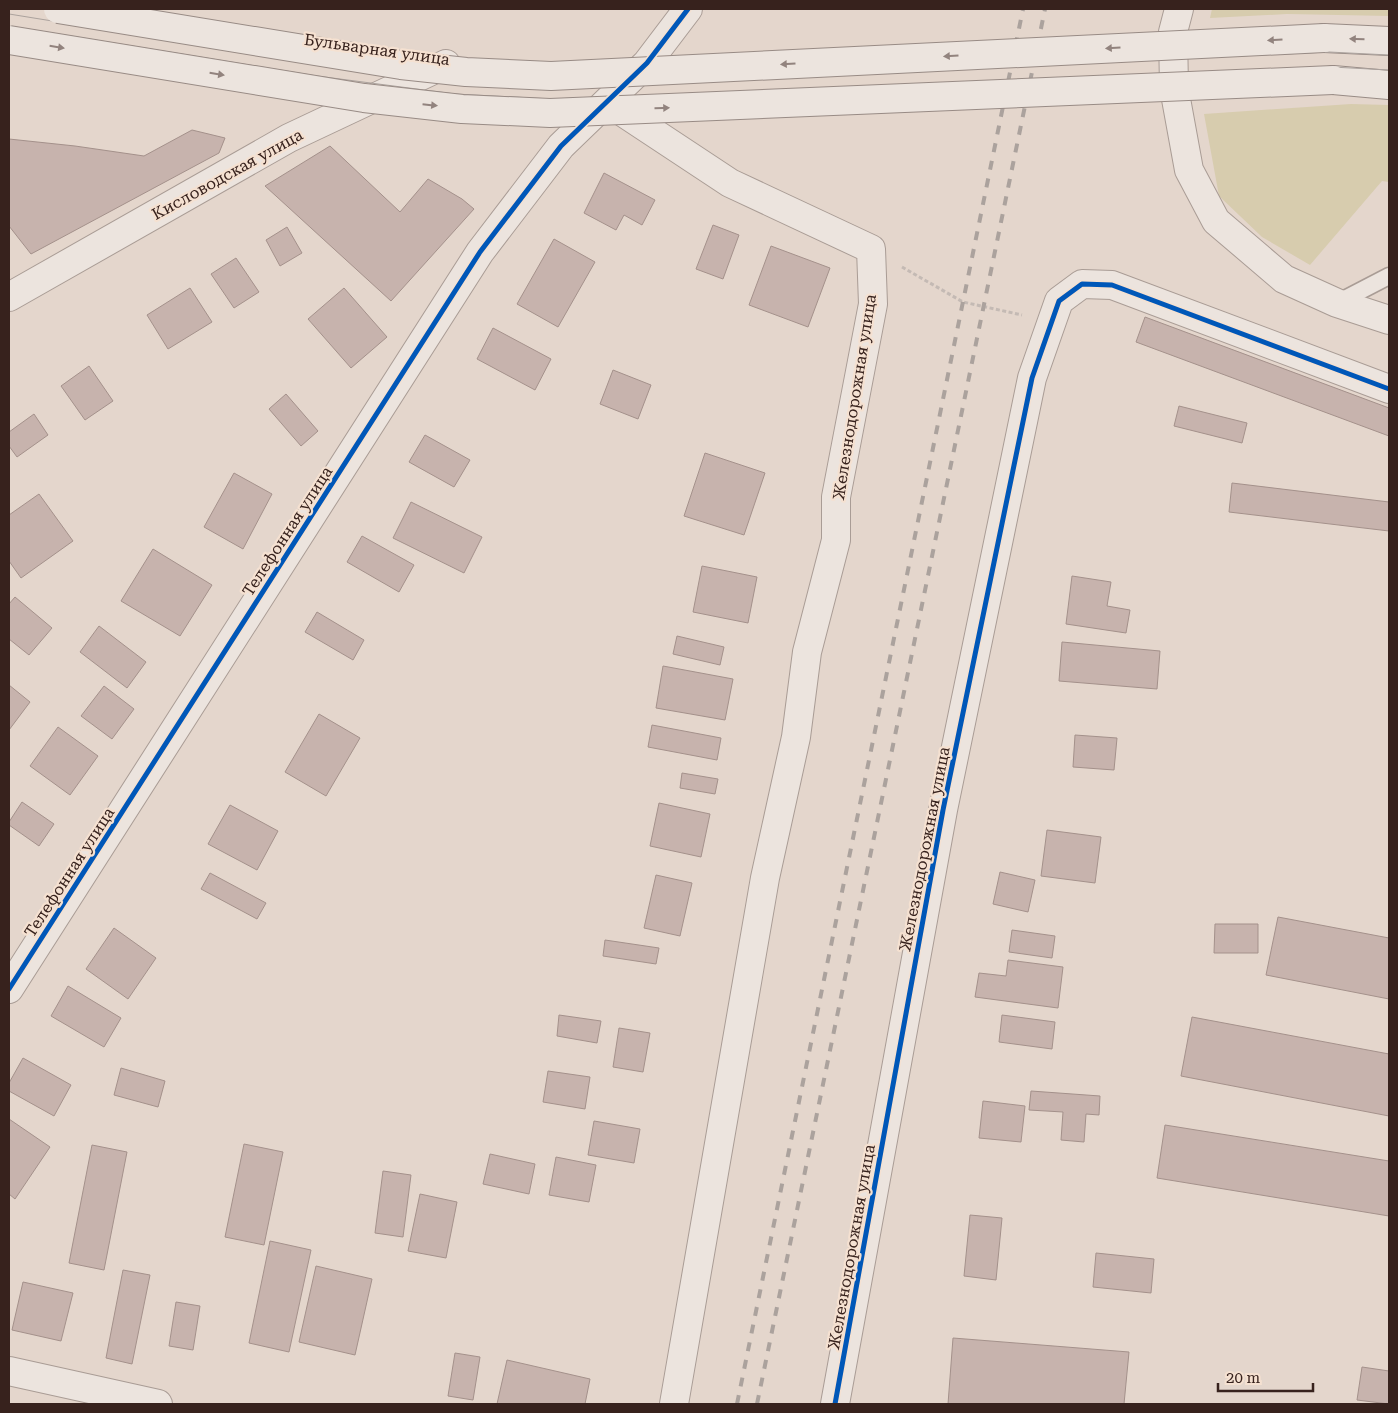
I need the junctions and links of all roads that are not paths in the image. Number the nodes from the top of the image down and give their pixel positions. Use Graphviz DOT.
graph roads {
  1 [pos="58,9"];
  2 [pos="108,9"];
  3 [pos="688,9"];
  4 [pos="1179,9"];
  5 [pos="9,40"];
  6 [pos="1389,41"];
  7 [pos="452,61"];
  8 [pos="647,63"];
  9 [pos="1389,85"];
  10 [pos="608,102"];
  11 [pos="1389,276"];
  12 [pos="9,297"];
  13 [pos="1337,303"];
  14 [pos="1389,320"];
  15 [pos="1389,389"];
  16 [pos="9,989"];
  17 [pos="9,1371"];
  18 [pos="158,1404"];
  19 [pos="674,1404"];
  20 [pos="835,1404"];
  6 -- 1 [label="street, one-way, bridge"];
  2 -- 7 [label="street, Бульварная улица"];
  3 -- 8 [label="street"];
  4 -- 13 [label="street"];
  5 -- 9 [label="street, one-way, bridge"];
  7 -- 8 [label="street, Бульварная улица"];
  7 -- 12 [label="street, Кисловодская улица"];
  8 -- 10 [label="street"];
  10 -- 16 [label="street, Телефонная улица"];
  10 -- 19 [label="street, Железнодорожная улица"];
  11 -- 13 [label="lane"];
  13 -- 14 [label="street"];
  15 -- 20 [label="street, Железнодорожная улица"];
  17 -- 18 [label="street"];
}
